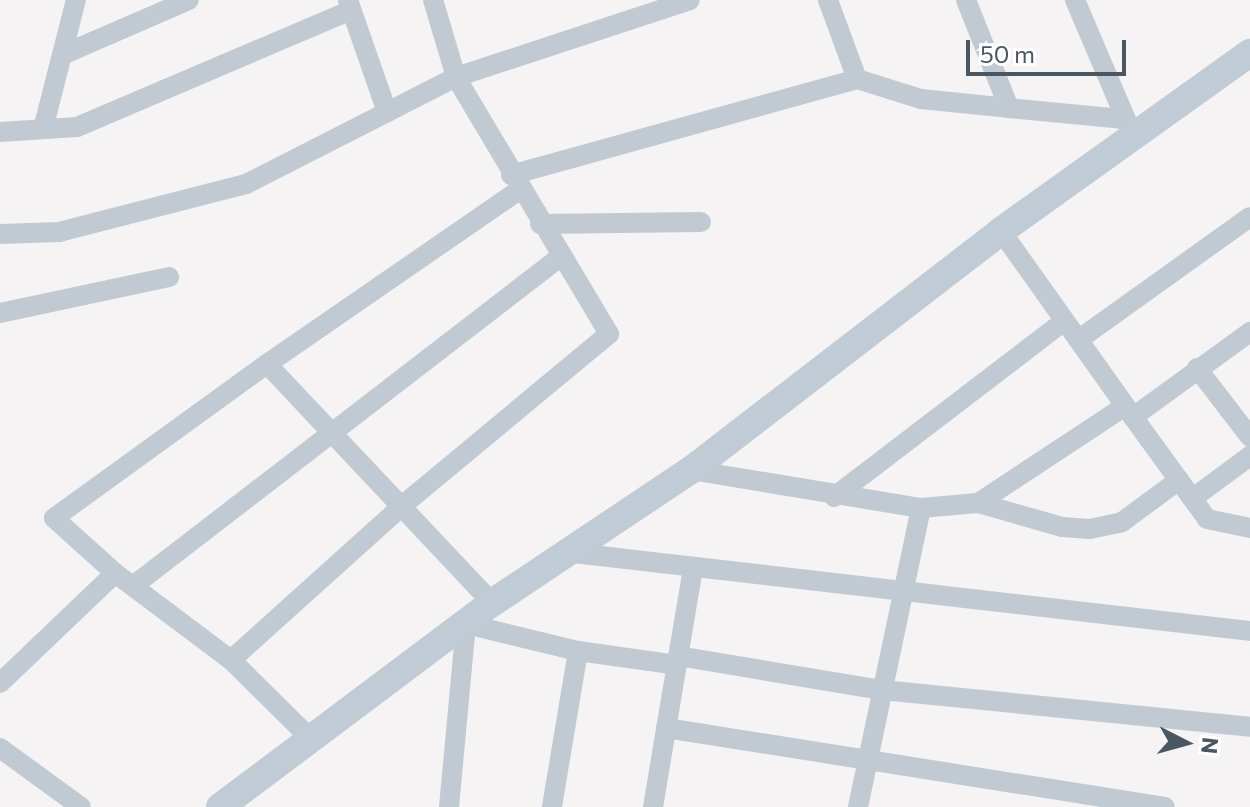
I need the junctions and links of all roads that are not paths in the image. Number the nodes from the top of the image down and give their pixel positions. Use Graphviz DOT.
graph roads {
  1 [pos="76,0"];
  2 [pos="189,0"];
  3 [pos="433,0"];
  4 [pos="690,0"];
  5 [pos="828,0"];
  6 [pos="966,0"];
  7 [pos="1075,0"];
  8 [pos="349,5"];
  9 [pos="1250,53"];
  10 [pos="62,55"];
  11 [pos="456,77"];
  12 [pos="857,79"];
  13 [pos="1009,108"];
  14 [pos="387,112"];
  15 [pos="1128,127"];
  16 [pos="43,129"];
  17 [pos="0,132"];
  18 [pos="515,182"];
  19 [pos="1250,217"];
  20 [pos="701,222"];
  21 [pos="540,224"];
  22 [pos="1001,231"];
  23 [pos="0,234"];
  24 [pos="560,257"];
  25 [pos="169,277"];
  26 [pos="0,313"];
  27 [pos="1064,321"];
  28 [pos="1250,332"];
  29 [pos="1078,340"];
  30 [pos="267,364"];
  31 [pos="1197,368"];
  32 [pos="1129,412"];
  33 [pos="334,432"];
  34 [pos="1250,437"];
  35 [pos="1250,456"];
  36 [pos="691,470"];
  37 [pos="1179,480"];
  38 [pos="834,497"];
  39 [pos="1193,498"];
  40 [pos="978,503"];
  41 [pos="403,505"];
  42 [pos="921,508"];
  43 [pos="1250,528"];
  44 [pos="574,553"];
  45 [pos="693,569"];
  46 [pos="115,573"];
  47 [pos="133,586"];
  48 [pos="904,594"];
  49 [pos="492,603"];
  50 [pos="466,624"];
  51 [pos="1250,631"];
  52 [pos="578,651"];
  53 [pos="231,660"];
  54 [pos="678,661"];
  55 [pos="0,683"];
  56 [pos="882,690"];
  57 [pos="1250,727"];
  58 [pos="666,728"];
  59 [pos="312,740"];
  60 [pos="2,752"];
  61 [pos="867,758"];
  62 [pos="81,807"];
  63 [pos="220,807"];
  64 [pos="449,807"];
  65 [pos="552,807"];
  66 [pos="653,807"];
  67 [pos="858,807"];
  68 [pos="1165,807"];
  1 -- 10 [label="street"];
  2 -- 10 [label="street"];
  3 -- 11 [label="street"];
  4 -- 11 [label="street"];
  5 -- 12 [label="street"];
  6 -- 13 [label="street"];
  7 -- 15 [label="street"];
  8 -- 14 [label="street"];
  8 -- 16 [label="street"];
  9 -- 15 [label="street"];
  10 -- 16 [label="street"];
  11 -- 14 [label="street"];
  11 -- 18 [label="street"];
  12 -- 13 [label="street"];
  12 -- 18 [label="street"];
  13 -- 15 [label="street"];
  14 -- 23 [label="street"];
  15 -- 22 [label="street"];
  16 -- 17 [label="street"];
  18 -- 21 [label="street"];
  18 -- 30 [label="street"];
  19 -- 29 [label="street"];
  20 -- 21 [label="street"];
  21 -- 24 [label="street"];
  22 -- 27 [label="street"];
  22 -- 36 [label="street"];
  24 -- 33 [label="street"];
  24 -- 41 [label="street"];
  25 -- 26 [label="street"];
  27 -- 29 [label="street"];
  27 -- 38 [label="street"];
  28 -- 31 [label="street"];
  29 -- 32 [label="street"];
  30 -- 33 [label="street"];
  30 -- 46 [label="street"];
  31 -- 32 [label="street"];
  31 -- 34 [label="street"];
  32 -- 37 [label="street"];
  32 -- 40 [label="street"];
  33 -- 41 [label="street"];
  33 -- 47 [label="street"];
  35 -- 39 [label="street"];
  36 -- 38 [label="street"];
  36 -- 44 [label="street"];
  37 -- 39 [label="street"];
  37 -- 40 [label="street"];
  38 -- 42 [label="street"];
  39 -- 43 [label="street"];
  40 -- 42 [label="street"];
  41 -- 49 [label="street"];
  41 -- 53 [label="street"];
  42 -- 48 [label="street"];
  44 -- 45 [label="street"];
  44 -- 49 [label="street"];
  45 -- 48 [label="street"];
  45 -- 54 [label="street"];
  46 -- 47 [label="street"];
  46 -- 55 [label="street"];
  47 -- 53 [label="street"];
  48 -- 51 [label="street"];
  48 -- 56 [label="street"];
  49 -- 50 [label="street"];
  50 -- 52 [label="street"];
  50 -- 59 [label="street"];
  50 -- 64 [label="street"];
  52 -- 54 [label="street"];
  52 -- 65 [label="street"];
  53 -- 59 [label="street"];
  54 -- 56 [label="street"];
  54 -- 58 [label="street"];
  56 -- 57 [label="street"];
  56 -- 61 [label="street"];
  58 -- 61 [label="street"];
  58 -- 66 [label="street"];
  59 -- 63 [label="street"];
  60 -- 62 [label="street"];
  61 -- 67 [label="street"];
  61 -- 68 [label="street"];
}
